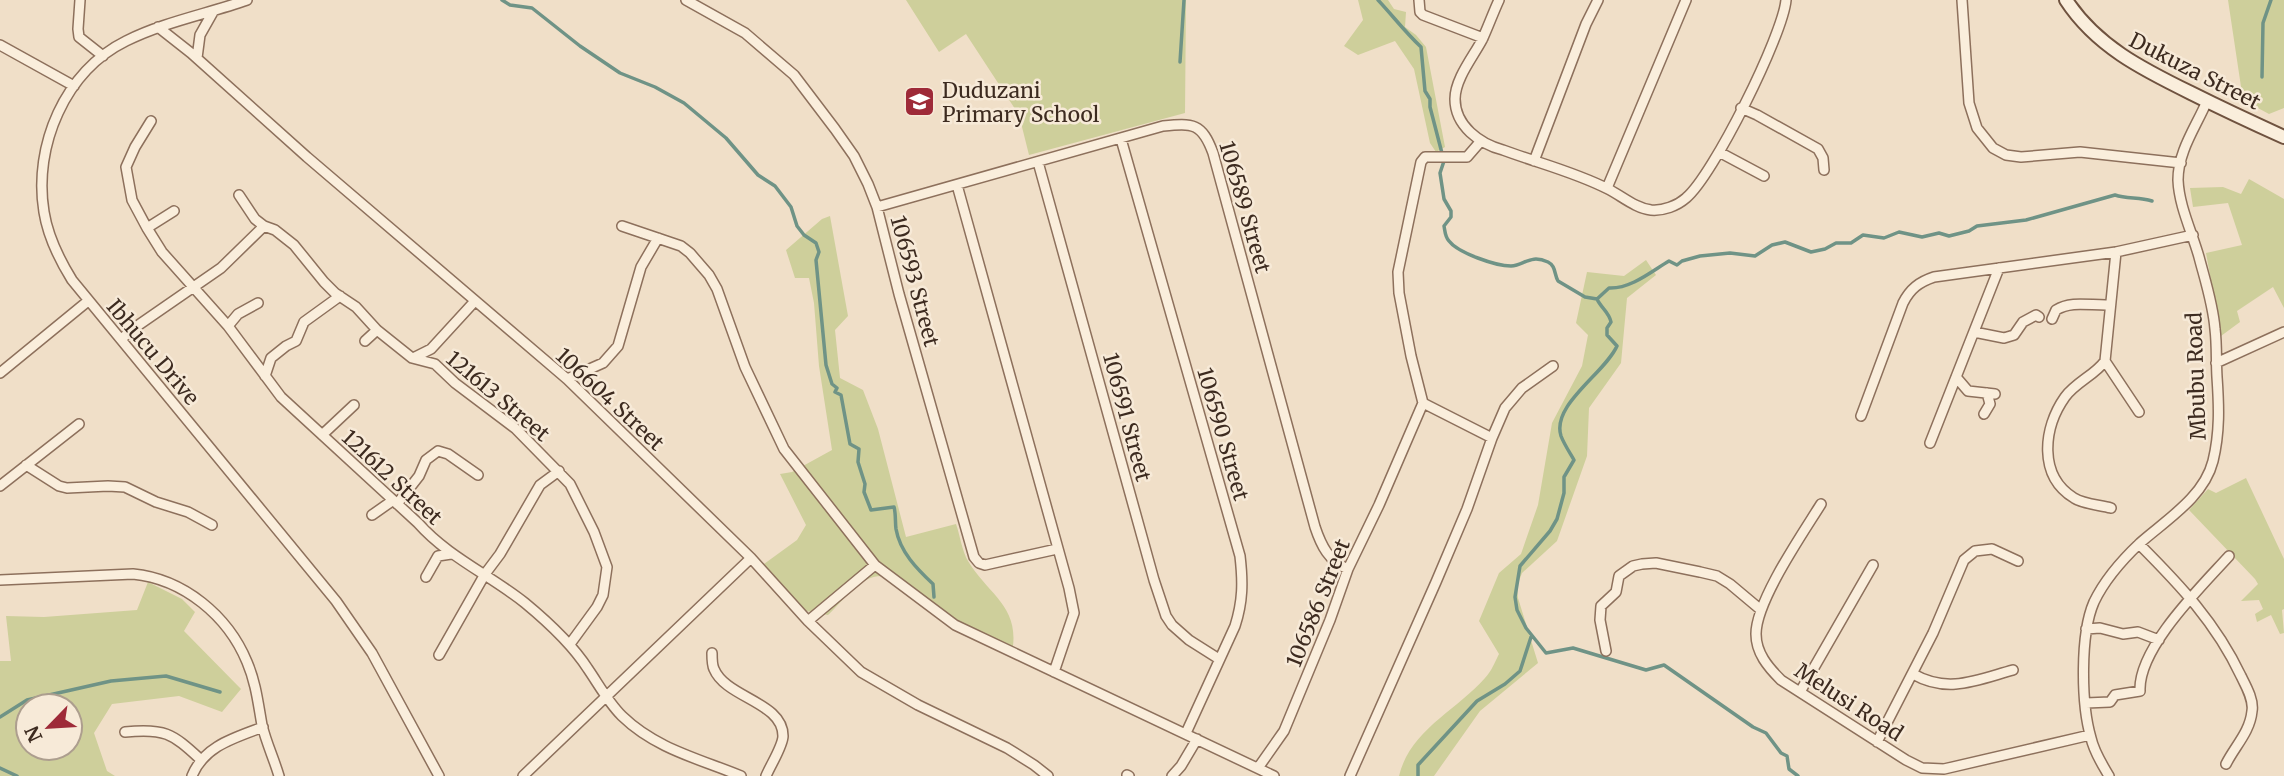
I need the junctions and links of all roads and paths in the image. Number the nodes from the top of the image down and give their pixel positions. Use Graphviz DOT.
graph roads {
  1 [pos="80,0"];
  2 [pos="247,0"];
  3 [pos="686,0"];
  4 [pos="1419,0"];
  5 [pos="1499,0"];
  6 [pos="1598,0"];
  7 [pos="1686,0"];
  8 [pos="1786,0"];
  9 [pos="1962,0"];
  10 [pos="2066,0"];
  11 [pos="213,12"];
  12 [pos="158,27"];
  13 [pos="1483,38"];
  14 [pos="0,45"];
  15 [pos="103,55"];
  16 [pos="197,58"];
  17 [pos="74,86"];
  18 [pos="2207,101"];
  19 [pos="1741,108"];
  20 [pos="151,121"];
  21 [pos="2284,137"];
  22 [pos="1121,139"];
  23 [pos="1480,142"];
  24 [pos="1719,152"];
  25 [pos="1534,161"];
  26 [pos="1038,162"];
  27 [pos="2180,163"];
  28 [pos="1824,170"];
  29 [pos="1764,176"];
  30 [pos="957,185"];
  31 [pos="1607,188"];
  32 [pos="239,195"];
  33 [pos="877,207"];
  34 [pos="174,211"];
  35 [pos="264,226"];
  36 [pos="622,226"];
  37 [pos="147,228"];
  38 [pos="2193,235"];
  39 [pos="657,239"];
  40 [pos="2116,252"];
  41 [pos="1999,268"];
  42 [pos="194,287"];
  43 [pos="340,296"];
  44 [pos="88,301"];
  45 [pos="475,301"];
  46 [pos="258,303"];
  47 [pos="2110,305"];
  48 [pos="2039,317"];
  49 [pos="2052,319"];
  50 [pos="228,326"];
  51 [pos="377,330"];
  52 [pos="1974,332"];
  53 [pos="2284,332"];
  54 [pos="121,339"];
  55 [pos="365,341"];
  56 [pos="431,349"];
  57 [pos="412,358"];
  58 [pos="2105,361"];
  59 [pos="2216,363"];
  60 [pos="435,364"];
  61 [pos="1553,366"];
  62 [pos="0,373"];
  63 [pos="265,376"];
  64 [pos="1956,377"];
  65 [pos="566,379"];
  66 [pos="1950,391"];
  67 [pos="1968,391"];
  68 [pos="1423,404"];
  69 [pos="354,405"];
  70 [pos="2139,412"];
  71 [pos="1984,414"];
  72 [pos="1861,416"];
  73 [pos="79,425"];
  74 [pos="322,435"];
  75 [pos="1492,438"];
  76 [pos="1930,443"];
  77 [pos="26,465"];
  78 [pos="559,471"];
  79 [pos="478,475"];
  80 [pos="0,486"];
  81 [pos="394,502"];
  82 [pos="1821,503"];
  83 [pos="2111,508"];
  84 [pos="372,515"];
  85 [pos="212,525"];
  86 [pos="2139,544"];
  87 [pos="1057,549"];
  88 [pos="451,554"];
  89 [pos="2230,556"];
  90 [pos="751,558"];
  91 [pos="2018,561"];
  92 [pos="875,565"];
  93 [pos="1873,565"];
  94 [pos="1348,569"];
  95 [pos="485,574"];
  96 [pos="426,577"];
  97 [pos="0,580"];
  98 [pos="2190,597"];
  99 [pos="1761,610"];
  100 [pos="808,621"];
  101 [pos="2087,629"];
  102 [pos="2159,640"];
  103 [pos="570,644"];
  104 [pos="1606,651"];
  105 [pos="712,653"];
  106 [pos="439,655"];
  107 [pos="1219,659"];
  108 [pos="2013,670"];
  109 [pos="1054,672"];
  110 [pos="1913,674"];
  111 [pos="1800,692"];
  112 [pos="605,698"];
  113 [pos="2086,703"];
  114 [pos="262,727"];
  115 [pos="125,732"];
  116 [pos="1186,733"];
  117 [pos="2090,735"];
  118 [pos="1197,739"];
  119 [pos="1877,742"];
  120 [pos="200,759"];
  121 [pos="2226,764"];
  122 [pos="1258,768"];
  123 [pos="192,776"];
  124 [pos="279,776"];
  125 [pos="439,776"];
  126 [pos="523,776"];
  127 [pos="741,776"];
  128 [pos="766,776"];
  129 [pos="1048,776"];
  130 [pos="1172,776"];
  131 [pos="1274,776"];
  132 [pos="1350,776"];
  133 [pos="2109,776"];
  1 -- 15 [label="street"];
  2 -- 11 [label="street, Ibhucu Drive"];
  3 -- 33 [label="street, 106593 Street"];
  4 -- 13 [label="street"];
  5 -- 13 [label="street"];
  6 -- 25 [label="street"];
  7 -- 31 [label="street"];
  8 -- 19 [label="street"];
  9 -- 27 [label="street"];
  10 -- 18 [label="main road, Dukuza Street"];
  11 -- 12 [label="street, Ibhucu Drive"];
  11 -- 16 [label="street"];
  12 -- 15 [label="street, Ibhucu Drive"];
  12 -- 16 [label="street, 106604 Street"];
  13 -- 23 [label="street"];
  14 -- 17 [label="street"];
  15 -- 17 [label="street, Ibhucu Drive"];
  16 -- 45 [label="street, 106604 Street"];
  17 -- 44 [label="street, Ibhucu Drive"];
  18 -- 21 [label="main road, Dukuza Street"];
  18 -- 27 [label="street, Mbubu Road"];
  19 -- 24 [label="street"];
  19 -- 28 [label="street"];
  20 -- 37 [label="street, 121612 Street"];
  22 -- 26 [label="street, 106589 Street"];
  22 -- 94 [label="street, 106589 Street"];
  22 -- 107 [label="street, 106590 Street"];
  23 -- 25 [label="street"];
  23 -- 68 [label="street"];
  24 -- 29 [label="street"];
  24 -- 31 [label="street"];
  25 -- 31 [label="street"];
  26 -- 30 [label="street, 106589 Street"];
  26 -- 107 [label="street, 106591 Street"];
  27 -- 38 [label="street, Mbubu Road"];
  30 -- 33 [label="street, 106589 Street"];
  30 -- 87 [label="street"];
  32 -- 35 [label="street, 121613 Street"];
  33 -- 87 [label="street, 106593 Street"];
  34 -- 37 [label="street"];
  35 -- 42 [label="street"];
  35 -- 43 [label="street, 121613 Street"];
  36 -- 39 [label="street"];
  37 -- 42 [label="street, 121612 Street"];
  38 -- 40 [label="street"];
  38 -- 59 [label="street, Mbubu Road"];
  39 -- 65 [label="street"];
  39 -- 92 [label="street"];
  40 -- 41 [label="street"];
  40 -- 47 [label="street"];
  41 -- 52 [label="street"];
  41 -- 72 [label="street"];
  42 -- 50 [label="street, 121612 Street"];
  42 -- 54 [label="street"];
  43 -- 51 [label="street, 121613 Street"];
  43 -- 63 [label="street"];
  44 -- 54 [label="street, Ibhucu Drive"];
  44 -- 62 [label="street"];
  45 -- 56 [label="street"];
  45 -- 65 [label="street, 106604 Street"];
  46 -- 50 [label="street"];
  47 -- 49 [label="street"];
  47 -- 58 [label="street"];
  48 -- 52 [label="street"];
  50 -- 63 [label="street, 121612 Street"];
  51 -- 55 [label="street"];
  51 -- 57 [label="street, 121613 Street"];
  52 -- 64 [label="street"];
  53 -- 59 [label="street"];
  54 -- 125 [label="street, Ibhucu Drive"];
  56 -- 57 [label="street"];
  56 -- 60 [label="street"];
  57 -- 60 [label="street, 121613 Street"];
  58 -- 70 [label="street"];
  58 -- 83 [label="street"];
  59 -- 86 [label="street, Mbubu Road"];
  60 -- 78 [label="street, 121613 Street"];
  61 -- 75 [label="street"];
  63 -- 74 [label="street, 121612 Street"];
  64 -- 66 [label="street"];
  64 -- 67 [label="street"];
  65 -- 90 [label="street, 106604 Street"];
  66 -- 67 [label="street"];
  66 -- 76 [label="street"];
  67 -- 71 [label="street"];
  68 -- 75 [label="street"];
  68 -- 94 [label="street, 106586 Street"];
  69 -- 74 [label="street"];
  73 -- 77 [label="street"];
  74 -- 81 [label="street, 121612 Street"];
  75 -- 132 [label="street"];
  77 -- 80 [label="street"];
  77 -- 85 [label="street"];
  78 -- 95 [label="street"];
  78 -- 103 [label="street, 121613 Street"];
  79 -- 81 [label="street"];
  81 -- 84 [label="street"];
  81 -- 88 [label="street, 121612 Street"];
  82 -- 99 [label="street, Melusi Road"];
  86 -- 98 [label="street"];
  86 -- 101 [label="street, Mbubu Road"];
  87 -- 109 [label="street"];
  88 -- 95 [label="street, 121612 Street"];
  88 -- 96 [label="street"];
  89 -- 98 [label="street"];
  90 -- 100 [label="street, 106604 Street"];
  90 -- 112 [label="street"];
  91 -- 110 [label="street"];
  92 -- 100 [label="street"];
  92 -- 109 [label="street"];
  93 -- 111 [label="street"];
  94 -- 122 [label="street, 106586 Street"];
  95 -- 103 [label="street, 121612 Street"];
  95 -- 106 [label="street"];
  97 -- 114 [label="street"];
  98 -- 102 [label="street"];
  98 -- 121 [label="street"];
  99 -- 104 [label="street"];
  99 -- 111 [label="street, Melusi Road"];
  100 -- 129 [label="street, 106604 Street"];
  101 -- 102 [label="street"];
  101 -- 113 [label="street, Mbubu Road"];
  102 -- 113 [label="street"];
  103 -- 112 [label="street, 121612 Street"];
  105 -- 128 [label="street"];
  107 -- 116 [label="street, 106590 Street"];
  108 -- 110 [label="street"];
  109 -- 116 [label="street"];
  110 -- 119 [label="street"];
  111 -- 119 [label="street, Melusi Road"];
  112 -- 126 [label="street"];
  112 -- 127 [label="street, 121612 Street"];
  113 -- 117 [label="street, Mbubu Road"];
  114 -- 120 [label="street"];
  114 -- 124 [label="street"];
  115 -- 120 [label="street"];
  116 -- 118 [label="street"];
  117 -- 119 [label="street, Melusi Road"];
  117 -- 133 [label="street, Mbubu Road"];
  118 -- 122 [label="street"];
  118 -- 130 [label="street"];
  120 -- 123 [label="street"];
  122 -- 131 [label="street"];
}
